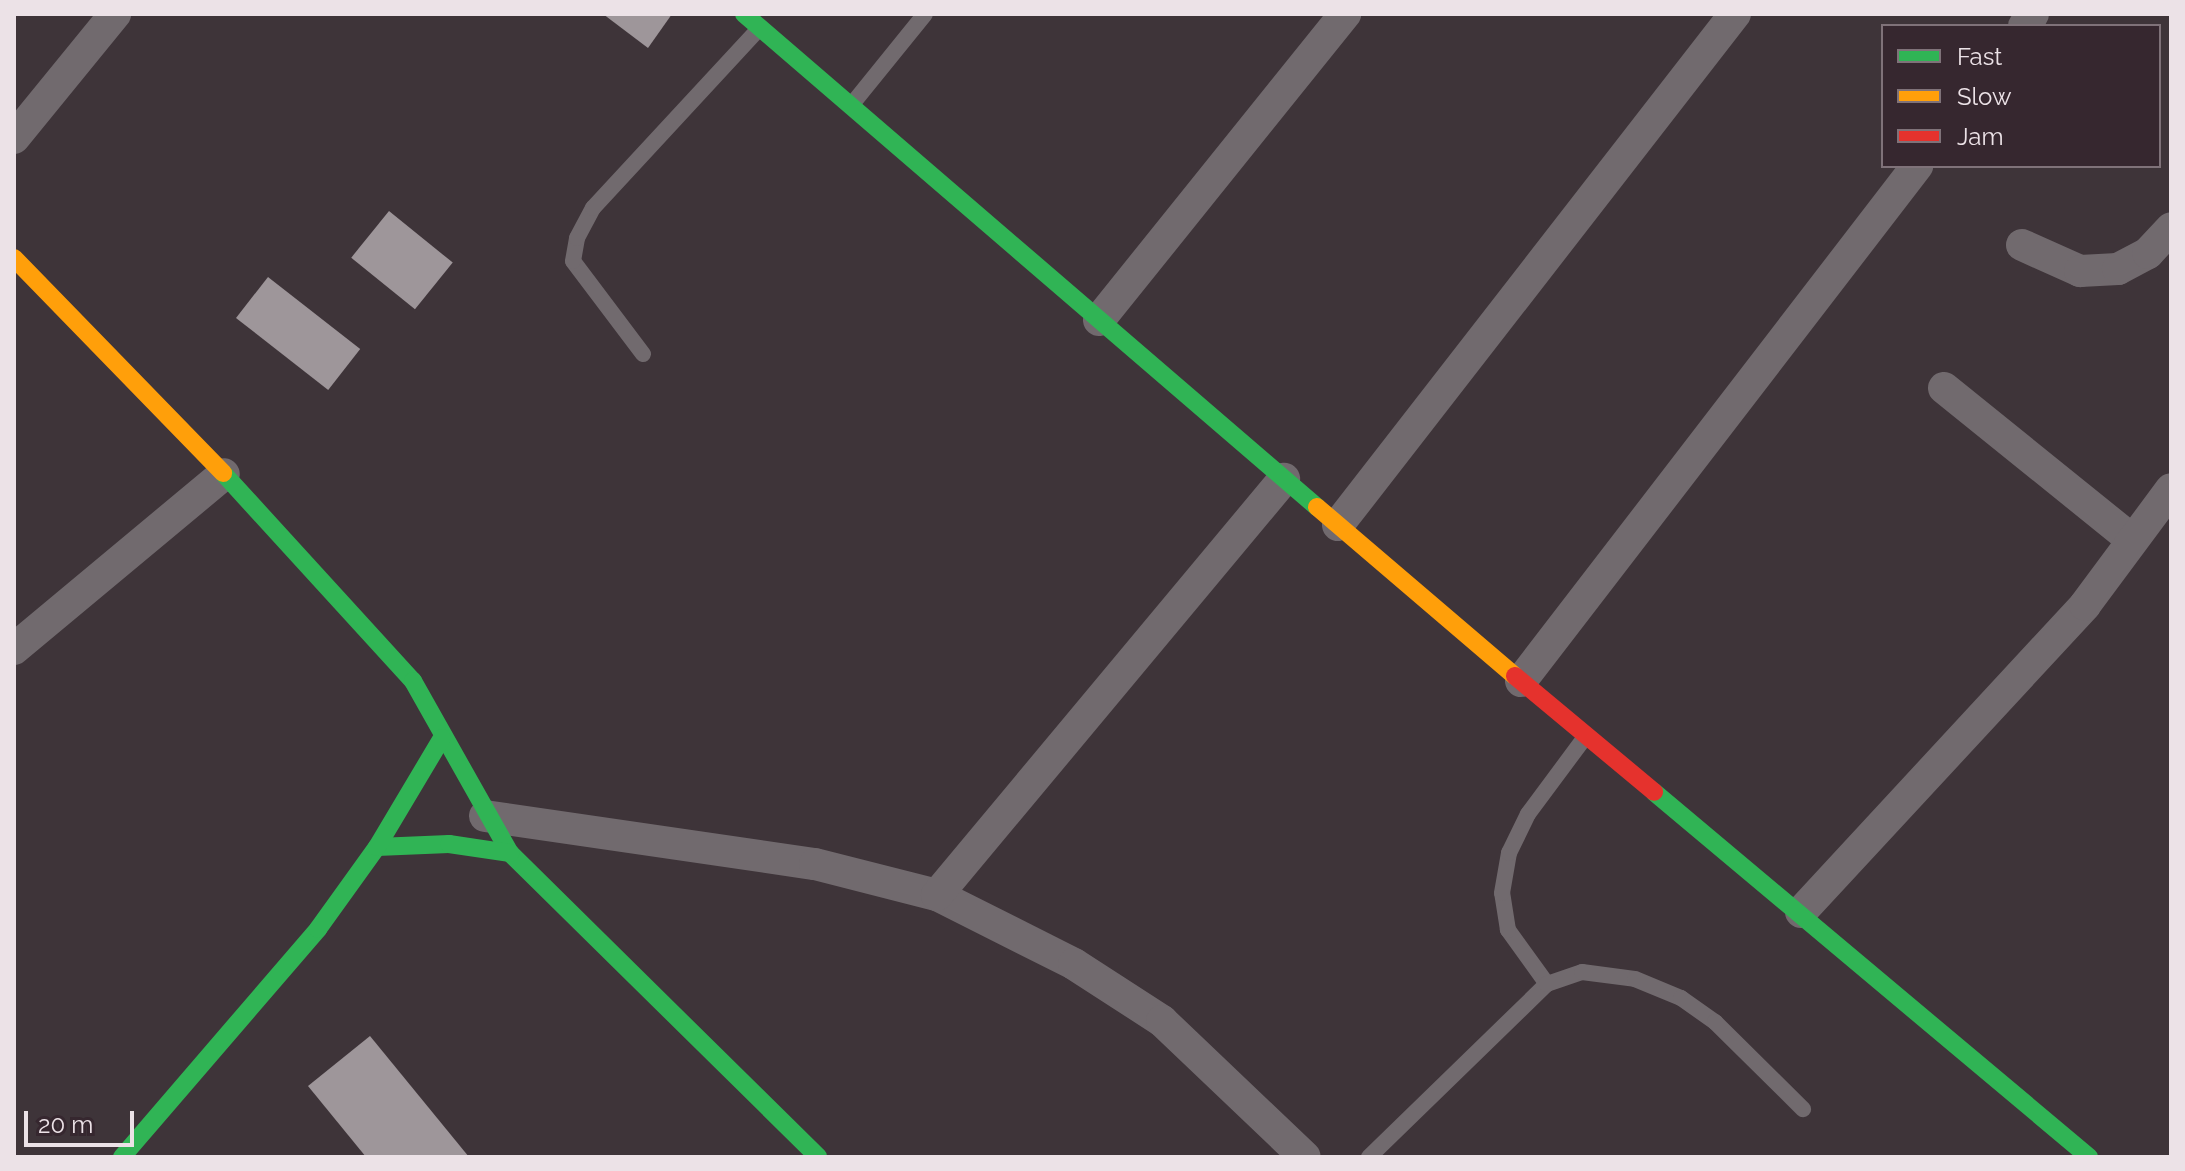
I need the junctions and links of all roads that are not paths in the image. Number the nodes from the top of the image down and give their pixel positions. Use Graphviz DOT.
graph roads {
  1 [pos="744,14"];
  2 [pos="925,14"];
  3 [pos="1345,14"];
  4 [pos="1735,14"];
  5 [pos="110,16"];
  6 [pos="760,28"];
  7 [pos="851,106"];
  8 [pos="14,138"];
  9 [pos="1915,168"];
  10 [pos="2171,228"];
  11 [pos="2022,245"];
  12 [pos="14,258"];
  13 [pos="1099,320"];
  14 [pos="643,354"];
  15 [pos="1944,388"];
  16 [pos="224,474"];
  17 [pos="1284,479"];
  18 [pos="2171,489"];
  19 [pos="1338,525"];
  20 [pos="2131,539"];
  21 [pos="14,649"];
  22 [pos="1521,681"];
  23 [pos="1586,736"];
  24 [pos="442,738"];
  25 [pos="485,816"];
  26 [pos="377,847"];
  27 [pos="510,853"];
  28 [pos="937,895"];
  29 [pos="1801,912"];
  30 [pos="1547,984"];
  31 [pos="1803,1109"];
  32 [pos="122,1157"];
  33 [pos="818,1157"];
  34 [pos="1305,1157"];
  35 [pos="1369,1157"];
  36 [pos="2089,1157"];
  1 -- 6 [label="street"];
  2 -- 7 [label="lane"];
  3 -- 13 [label="street"];
  4 -- 19 [label="street"];
  5 -- 8 [label="street"];
  6 -- 7 [label="street"];
  6 -- 14 [label="lane"];
  7 -- 13 [label="street"];
  9 -- 22 [label="street"];
  10 -- 11 [label="street"];
  12 -- 16 [label="street"];
  13 -- 17 [label="street"];
  15 -- 20 [label="street"];
  16 -- 21 [label="street"];
  16 -- 24 [label="street"];
  17 -- 19 [label="street"];
  17 -- 28 [label="street"];
  18 -- 20 [label="street"];
  19 -- 22 [label="street"];
  20 -- 29 [label="street"];
  22 -- 23 [label="street"];
  23 -- 29 [label="street"];
  23 -- 30 [label="lane"];
  24 -- 25 [label="street"];
  24 -- 26 [label="street"];
  25 -- 27 [label="street"];
  25 -- 28 [label="street"];
  26 -- 27 [label="street"];
  26 -- 32 [label="street"];
  27 -- 33 [label="street"];
  28 -- 34 [label="street"];
  29 -- 36 [label="street"];
  30 -- 31 [label="lane"];
  30 -- 35 [label="lane"];
}
